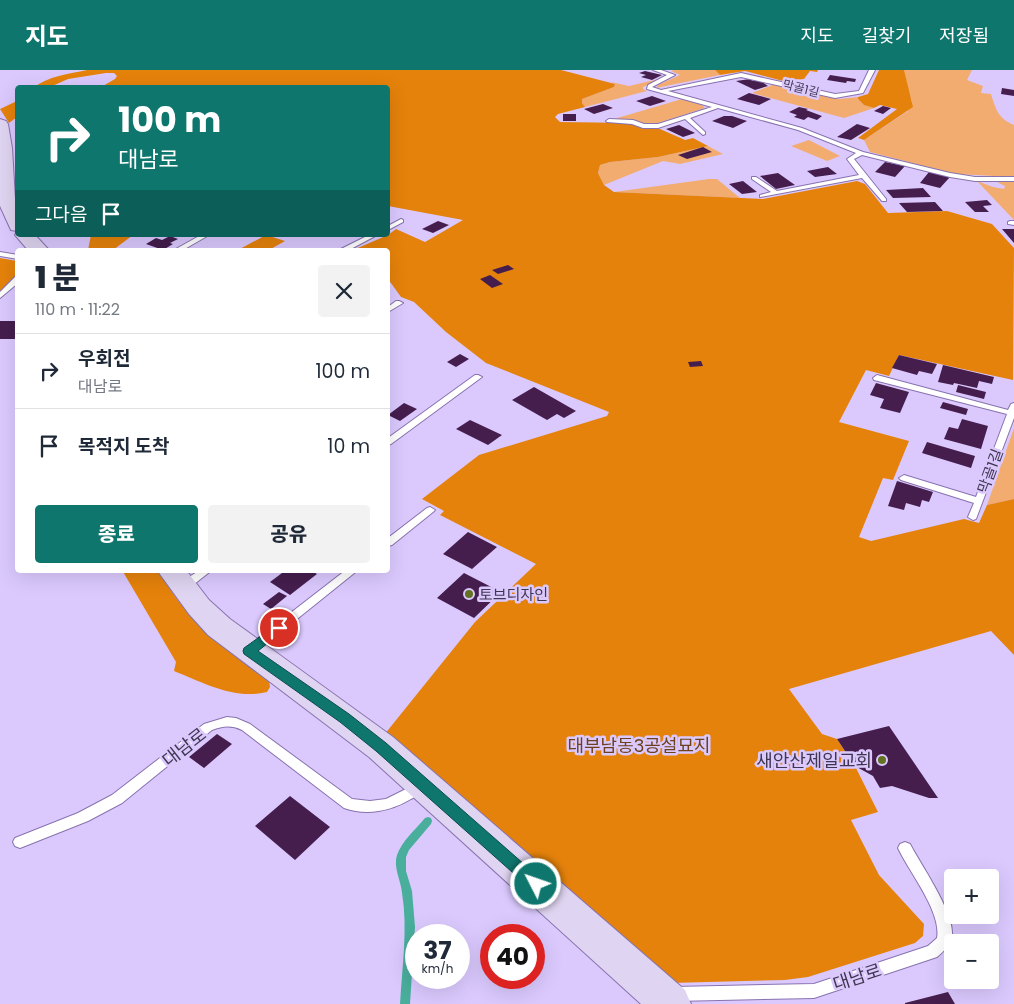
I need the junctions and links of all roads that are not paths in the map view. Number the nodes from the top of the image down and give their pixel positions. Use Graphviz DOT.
graph roads {
  1 [pos="656,70"];
  2 [pos="872,70"];
  3 [pos="658,91"];
  4 [pos="718,107"];
  5 [pos="686,117"];
  6 [pos="609,121"];
  7 [pos="0,124"];
  8 [pos="703,132"];
  9 [pos="861,153"];
  10 [pos="862,174"];
  11 [pos="3,178"];
  12 [pos="754,178"];
  13 [pos="1014,179"];
  14 [pos="776,193"];
  15 [pos="762,196"];
  16 [pos="884,200"];
  17 [pos="15,219"];
  18 [pos="401,221"];
  19 [pos="390,227"];
  20 [pos="26,237"];
  21 [pos="202,237"];
  22 [pos="370,237"];
  23 [pos="37,248"];
  24 [pos="182,248"];
  25 [pos="347,248"];
  26 [pos="0,254"];
  27 [pos="15,256"];
  28 [pos="15,282"];
  29 [pos="0,296"];
  30 [pos="399,303"];
  31 [pos="390,309"];
  32 [pos="478,377"];
  33 [pos="877,378"];
  34 [pos="1013,410"];
  35 [pos="390,441"];
  36 [pos="904,478"];
  37 [pos="979,501"];
  38 [pos="430,510"];
  39 [pos="973,517"];
  40 [pos="390,541"];
  41 [pos="349,573"];
  42 [pos="187,576"];
  43 [pos="249,651"];
  44 [pos="422,785"];
  45 [pos="20,842"];
  46 [pos="904,848"];
  47 [pos="666,999"];
  1 -- 3 [label="lane"];
  2 -- 3 [label="lane, 막골1길"];
  3 -- 4 [label="lane"];
  4 -- 5 [label="lane"];
  4 -- 9 [label="lane"];
  5 -- 6 [label="lane"];
  5 -- 8 [label="lane"];
  7 -- 11 [label="street"];
  9 -- 10 [label="lane"];
  9 -- 13 [label="lane"];
  10 -- 14 [label="lane"];
  10 -- 16 [label="lane"];
  11 -- 17 [label="street"];
  12 -- 14 [label="lane"];
  14 -- 15 [label="lane"];
  18 -- 19 [label="lane"];
  20 -- 23 [label="street"];
  21 -- 24 [label="lane"];
  22 -- 25 [label="lane"];
  26 -- 27 [label="lane"];
  28 -- 29 [label="lane"];
  30 -- 31 [label="lane"];
  32 -- 35 [label="lane"];
  33 -- 34 [label="lane, 막골1길"];
  34 -- 37 [label="lane, 막골1길"];
  36 -- 37 [label="lane, 막골1길"];
  37 -- 39 [label="lane, 막골1길"];
  38 -- 40 [label="lane"];
  41 -- 43 [label="lane"];
  42 -- 43 [label="street, 대남로"];
  43 -- 44 [label="street, 대남로"];
  44 -- 45 [label="lane, 대남로"];
  44 -- 47 [label="street, 대남로"];
  46 -- 47 [label="lane, 대남로"];
}
